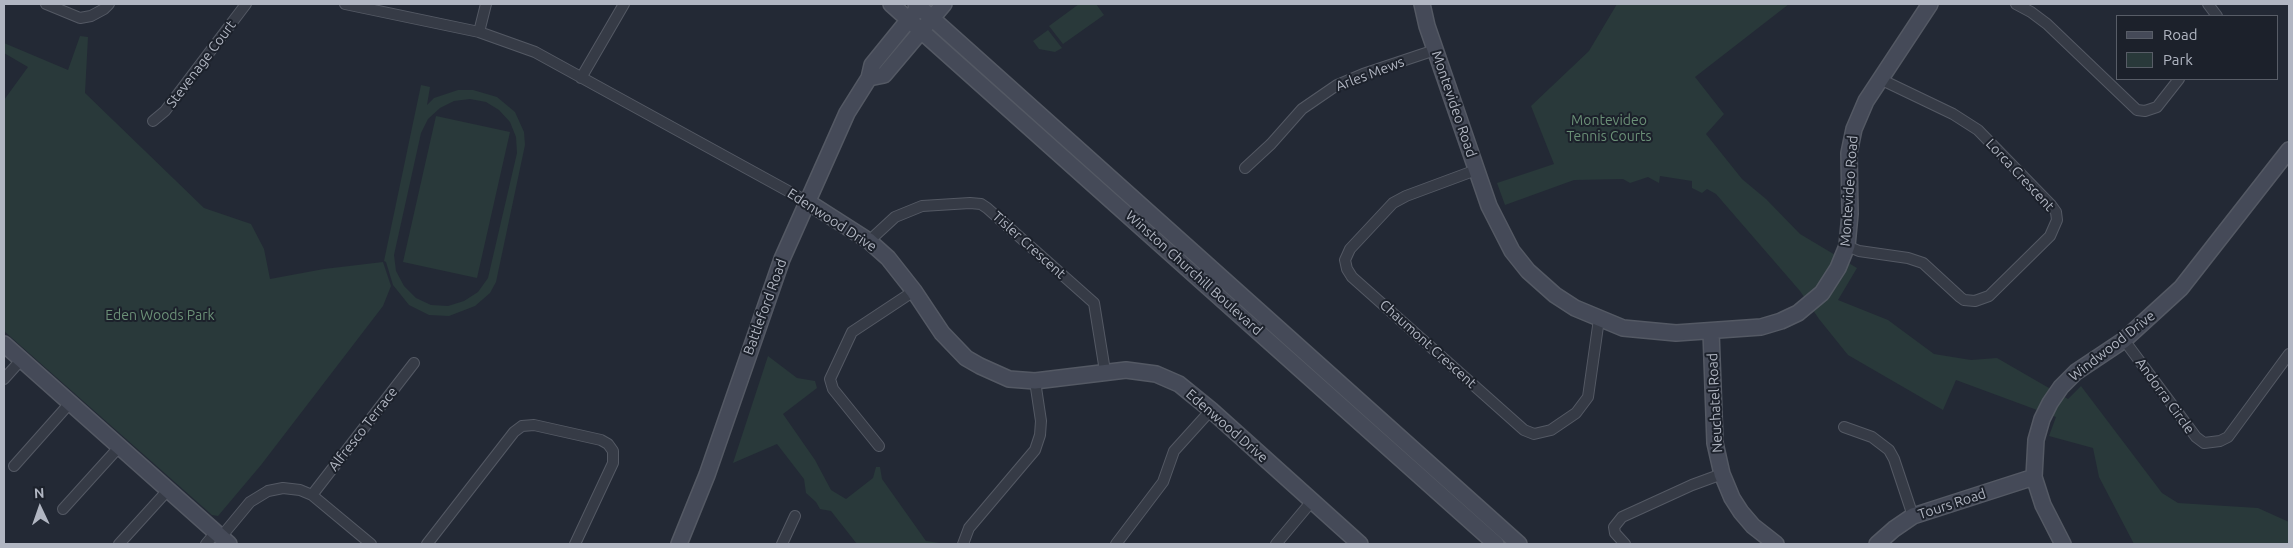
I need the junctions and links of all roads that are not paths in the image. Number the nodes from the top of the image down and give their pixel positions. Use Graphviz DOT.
graph roads {
  1 [pos="46,4"];
  2 [pos="109,4"];
  3 [pos="246,4"];
  4 [pos="345,4"];
  5 [pos="486,4"];
  6 [pos="624,4"];
  7 [pos="891,4"];
  8 [pos="944,4"];
  9 [pos="1422,4"];
  10 [pos="1930,4"];
  11 [pos="2016,4"];
  12 [pos="2208,4"];
  13 [pos="920,5"];
  14 [pos="365,6"];
  15 [pos="2216,15"];
  16 [pos="932,18"];
  17 [pos="909,20"];
  18 [pos="921,31"];
  19 [pos="479,32"];
  20 [pos="1435,50"];
  21 [pos="581,78"];
  22 [pos="869,78"];
  23 [pos="1880,80"];
  24 [pos="2178,80"];
  25 [pos="153,121"];
  26 [pos="2289,150"];
  27 [pos="1245,168"];
  28 [pos="1476,170"];
  29 [pos="808,202"];
  30 [pos="869,240"];
  31 [pos="1847,246"];
  32 [pos="914,291"];
  33 [pos="1599,319"];
  34 [pos="1711,331"];
  35 [pos="2124,340"];
  36 [pos="4,344"];
  37 [pos="2289,354"];
  38 [pos="21,360"];
  39 [pos="414,363"];
  40 [pos="1105,371"];
  41 [pos="4,379"];
  42 [pos="1035,381"];
  43 [pos="70,403"];
  44 [pos="1211,410"];
  45 [pos="1844,427"];
  46 [pos="120,446"];
  47 [pos="879,446"];
  48 [pos="14,466"];
  49 [pos="1722,474"];
  50 [pos="2034,477"];
  51 [pos="168,490"];
  52 [pos="312,495"];
  53 [pos="1312,501"];
  54 [pos="63,509"];
  55 [pos="795,516"];
  56 [pos="1913,516"];
  57 [pos="222,538"];
  58 [pos="119,544"];
  59 [pos="206,544"];
  60 [pos="371,544"];
  61 [pos="427,544"];
  62 [pos="575,544"];
  63 [pos="679,544"];
  64 [pos="782,544"];
  65 [pos="963,544"];
  66 [pos="1116,544"];
  67 [pos="1276,544"];
  68 [pos="1360,544"];
  69 [pos="1496,544"];
  70 [pos="1519,544"];
  71 [pos="1625,544"];
  72 [pos="1776,544"];
  73 [pos="1877,544"];
  74 [pos="2063,544"];
  1 -- 2 [label="street"];
  3 -- 25 [label="street, Stevenage Court"];
  4 -- 14 [label="street, Edenwood Drive"];
  5 -- 19 [label="street"];
  6 -- 21 [label="street"];
  7 -- 17 [label="street, Winston Churchill Boulevard"];
  8 -- 16 [label="street"];
  9 -- 20 [label="street, Montevideo Road"];
  10 -- 23 [label="street, Montevideo Road"];
  11 -- 24 [label="street"];
  12 -- 15 [label="street"];
  13 -- 16 [label="street, Winston Churchill Boulevard"];
  13 -- 17 [label="street, Battleford Road"];
  14 -- 19 [label="street, Edenwood Drive"];
  16 -- 18 [label="street"];
  16 -- 70 [label="street, Winston Churchill Boulevard"];
  17 -- 18 [label="street, Winston Churchill Boulevard"];
  17 -- 22 [label="street, Battleford Road"];
  18 -- 22 [label="street"];
  18 -- 69 [label="street, Winston Churchill Boulevard"];
  19 -- 21 [label="street, Edenwood Drive"];
  20 -- 27 [label="street, Arles Mews"];
  20 -- 28 [label="street, Montevideo Road"];
  21 -- 29 [label="street, Edenwood Drive"];
  22 -- 29 [label="street, Battleford Road"];
  23 -- 31 [label="street, Montevideo Road"];
  23 -- 31 [label="street, Lorca Crescent"];
  26 -- 35 [label="street, Windwood Drive"];
  28 -- 33 [label="street, Montevideo Road"];
  28 -- 33 [label="street, Chaumont Crescent"];
  29 -- 30 [label="street, Edenwood Drive"];
  29 -- 63 [label="street, Battleford Road"];
  30 -- 32 [label="street, Edenwood Drive"];
  30 -- 40 [label="street, Tisler Crescent"];
  31 -- 34 [label="street, Montevideo Road"];
  32 -- 42 [label="street, Edenwood Drive"];
  32 -- 47 [label="street"];
  33 -- 34 [label="street, Montevideo Road"];
  34 -- 49 [label="street, Neuchatel Road"];
  35 -- 37 [label="street, Andorra Circle"];
  35 -- 50 [label="street, Windwood Drive"];
  36 -- 38 [label="street"];
  38 -- 41 [label="street"];
  38 -- 43 [label="street"];
  39 -- 52 [label="street, Alfresco Terrace"];
  40 -- 42 [label="street, Edenwood Drive"];
  40 -- 44 [label="street, Edenwood Drive"];
  42 -- 65 [label="street"];
  43 -- 46 [label="street"];
  43 -- 48 [label="street"];
  44 -- 53 [label="street, Edenwood Drive"];
  44 -- 66 [label="street"];
  45 -- 56 [label="street"];
  46 -- 51 [label="street"];
  46 -- 54 [label="street"];
  49 -- 71 [label="street"];
  49 -- 72 [label="street, Neuchatel Road"];
  50 -- 56 [label="street, Tours Road"];
  50 -- 74 [label="street, Windwood Drive"];
  51 -- 57 [label="street"];
  51 -- 58 [label="street"];
  52 -- 57 [label="street"];
  52 -- 60 [label="street"];
  53 -- 67 [label="street"];
  53 -- 68 [label="street, Edenwood Drive"];
  55 -- 64 [label="street"];
  56 -- 73 [label="street, Tours Road"];
  57 -- 59 [label="street"];
  61 -- 62 [label="street"];
}
